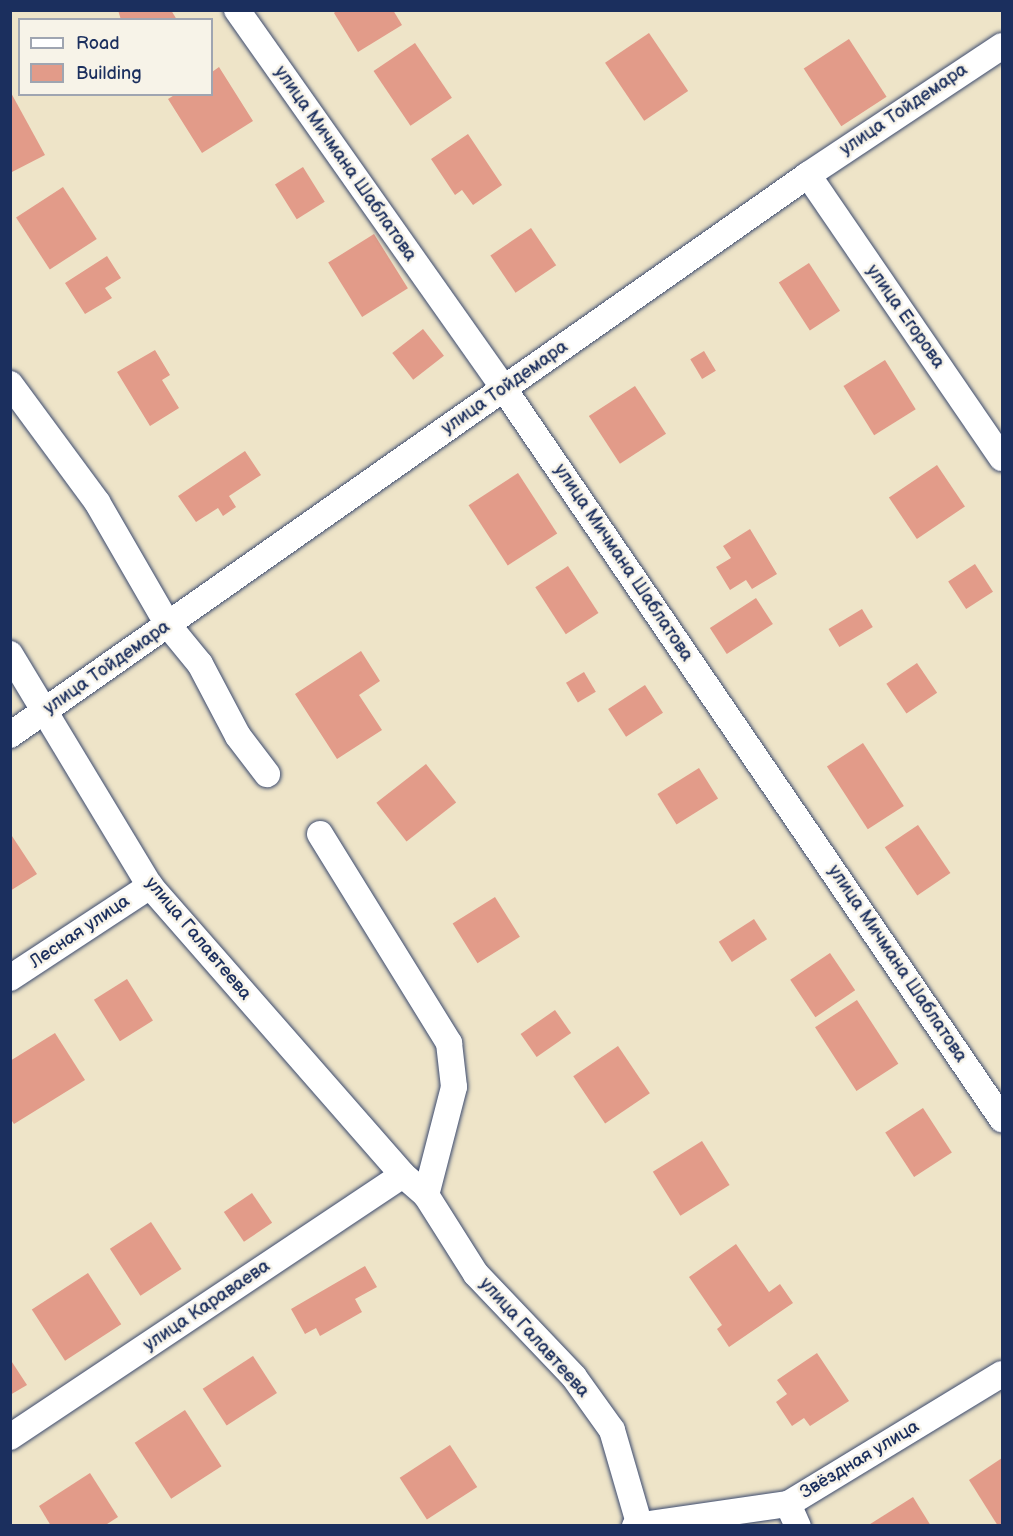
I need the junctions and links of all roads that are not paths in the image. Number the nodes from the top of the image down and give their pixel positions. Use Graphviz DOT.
graph roads {
  1 [pos="237,10"];
  2 [pos="1002,46"];
  3 [pos="808,175"];
  4 [pos="10,384"];
  5 [pos="504,389"];
  6 [pos="1002,458"];
  7 [pos="168,625"];
  8 [pos="10,654"];
  9 [pos="44,713"];
  10 [pos="10,735"];
  11 [pos="267,774"];
  12 [pos="320,834"];
  13 [pos="150,886"];
  14 [pos="10,978"];
  15 [pos="1002,1119"];
  16 [pos="403,1175"];
  17 [pos="426,1195"];
  18 [pos="1002,1374"];
  19 [pos="10,1437"];
  20 [pos="793,1515"];
  21 [pos="637,1524"];
  1 -- 5 [label="street, улица Мичмана Шаблатова"];
  2 -- 3 [label="street, улица Тойдемара"];
  3 -- 5 [label="street, улица Тойдемара"];
  3 -- 6 [label="street, улица Егорова"];
  4 -- 7 [label="street"];
  5 -- 7 [label="street, улица Тойдемара"];
  5 -- 15 [label="street, улица Мичмана Шаблатова"];
  7 -- 9 [label="street, улица Тойдемара"];
  7 -- 11 [label="street"];
  8 -- 9 [label="street, улица Галавтеева"];
  9 -- 10 [label="street, улица Тойдемара"];
  9 -- 13 [label="street, улица Галавтеева"];
  12 -- 17 [label="street"];
  13 -- 14 [label="street, Лесная улица"];
  13 -- 16 [label="street, улица Галавтеева"];
  16 -- 17 [label="street, улица Галавтеева"];
  16 -- 19 [label="street, улица Караваева"];
  17 -- 21 [label="street, улица Галавтеева"];
  18 -- 20 [label="street, Звёздная улица"];
  20 -- 21 [label="street, Звёздная улица"];
}
